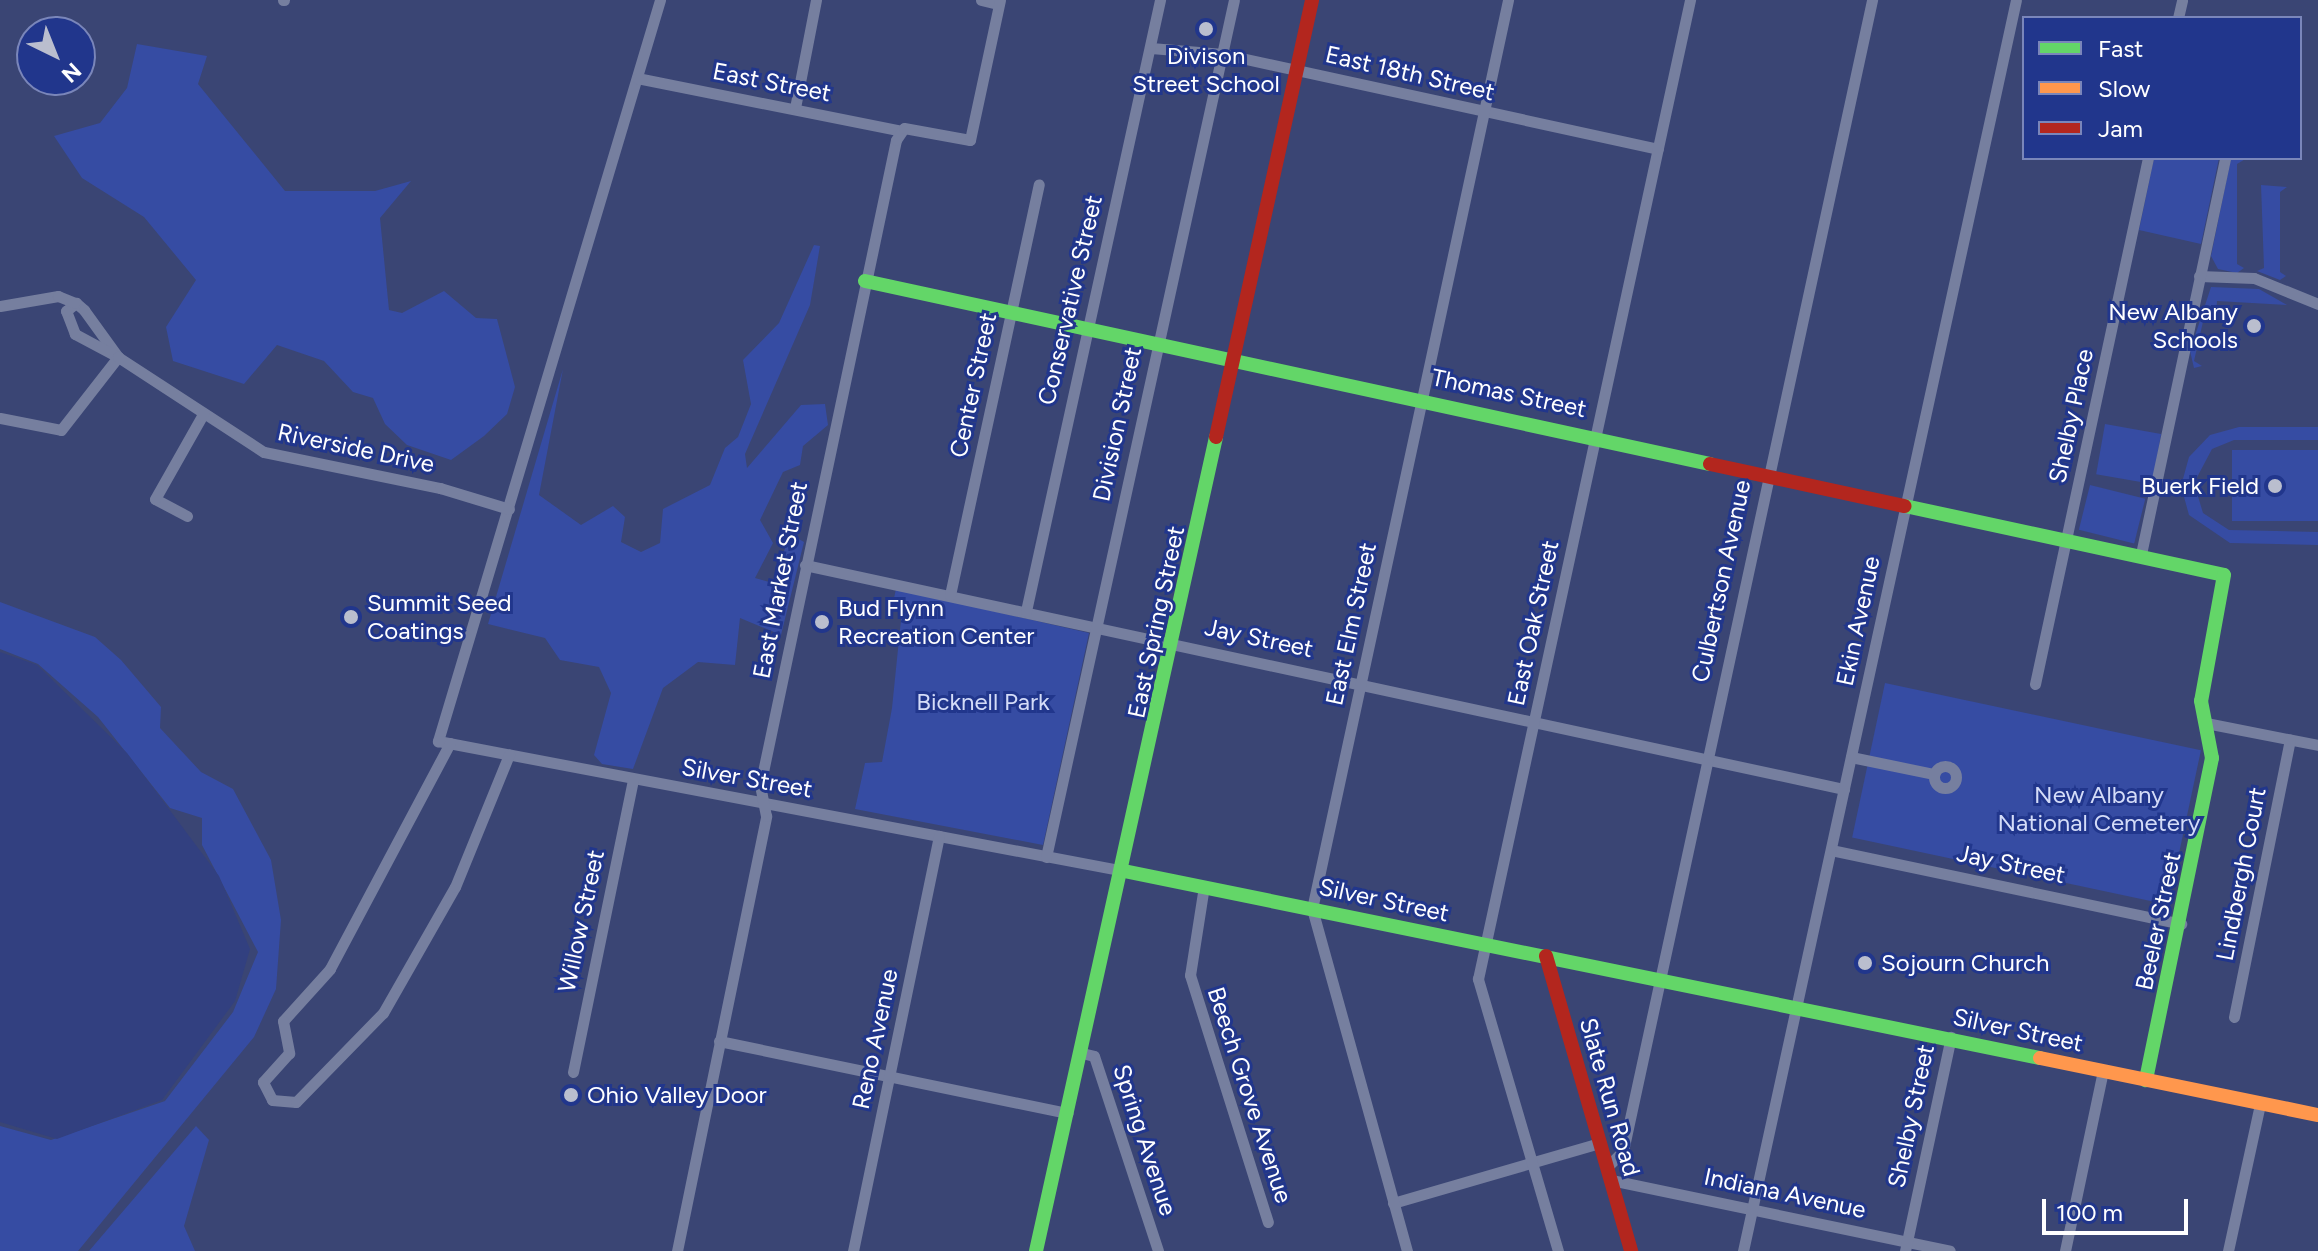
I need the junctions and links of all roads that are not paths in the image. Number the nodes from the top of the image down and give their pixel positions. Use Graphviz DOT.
graph roads {
  1 [pos="660,0"];
  2 [pos="816,0"];
  3 [pos="981,0"];
  4 [pos="1160,0"];
  5 [pos="1234,0"];
  6 [pos="1312,0"];
  7 [pos="1508,0"];
  8 [pos="1690,0"];
  9 [pos="1872,0"];
  10 [pos="2016,0"];
  11 [pos="1000,2"];
  12 [pos="1151,48"];
  13 [pos="1223,54"];
  14 [pos="1298,70"];
  15 [pos="637,78"];
  16 [pos="795,108"];
  17 [pos="1484,113"];
  18 [pos="898,130"];
  19 [pos="1658,149"];
  20 [pos="2148,160"];
  21 [pos="2225,160"];
  22 [pos="1039,185"];
  23 [pos="2199,276"];
  24 [pos="865,281"];
  25 [pos="76,303"];
  26 [pos="2318,304"];
  27 [pos="0,306"];
  28 [pos="1011,312"];
  29 [pos="1085,327"];
  30 [pos="1157,340"];
  31 [pos="118,357"];
  32 [pos="1236,357"];
  33 [pos="1423,397"];
  34 [pos="203,414"];
  35 [pos="0,418"];
  36 [pos="1596,435"];
  37 [pos="1767,471"];
  38 [pos="1906,503"];
  39 [pos="509,509"];
  40 [pos="187,516"];
  41 [pos="2066,537"];
  42 [pos="2141,554"];
  43 [pos="805,565"];
  44 [pos="950,595"];
  45 [pos="1026,611"];
  46 [pos="1097,625"];
  47 [pos="1175,643"];
  48 [pos="1361,681"];
  49 [pos="2035,684"];
  50 [pos="1535,718"];
  51 [pos="2206,723"];
  52 [pos="2290,740"];
  53 [pos="444,742"];
  54 [pos="2318,745"];
  55 [pos="509,755"];
  56 [pos="1851,757"];
  57 [pos="1706,758"];
  58 [pos="1934,774"];
  59 [pos="633,779"];
  60 [pos="1844,789"];
  61 [pos="763,803"];
  62 [pos="939,836"];
  63 [pos="1831,850"];
  64 [pos="1046,857"];
  65 [pos="1124,871"];
  66 [pos="1204,886"];
  67 [pos="1312,909"];
  68 [pos="2181,924"];
  69 [pos="1486,943"];
  70 [pos="1546,956"];
  71 [pos="1660,979"];
  72 [pos="1797,1005"];
  73 [pos="2234,1017"];
  74 [pos="1951,1037"];
  75 [pos="719,1041"];
  76 [pos="1082,1053"];
  77 [pos="2103,1071"];
  78 [pos="573,1072"];
  79 [pos="889,1076"];
  80 [pos="2146,1080"];
  81 [pos="2260,1104"];
  82 [pos="1068,1113"];
  83 [pos="2318,1115"];
  84 [pos="1600,1143"];
  85 [pos="1532,1164"];
  86 [pos="1609,1173"];
  87 [pos="1393,1203"];
  88 [pos="1753,1208"];
  89 [pos="1268,1222"];
  90 [pos="1906,1246"];
  91 [pos="677,1251"];
  92 [pos="853,1251"];
  93 [pos="1036,1251"];
  94 [pos="1158,1251"];
  95 [pos="1407,1251"];
  96 [pos="1558,1251"];
  97 [pos="1631,1251"];
  98 [pos="1743,1251"];
  99 [pos="1950,1251"];
  100 [pos="2065,1251"];
  101 [pos="2228,1251"];
  1 -- 15 [label="street"];
  2 -- 16 [label="street"];
  3 -- 11 [label="street"];
  4 -- 12 [label="street, Conservative Street"];
  5 -- 13 [label="street, Division Street"];
  6 -- 14 [label="main road, East Spring Street"];
  7 -- 17 [label="street, East Elm Street"];
  8 -- 19 [label="street, East Oak Street"];
  9 -- 37 [label="street, Culbertson Avenue"];
  10 -- 38 [label="street, Ekin Avenue"];
  11 -- 18 [label="street"];
  12 -- 13 [label="street, East 18th Street"];
  12 -- 29 [label="street, Conservative Street"];
  13 -- 14 [label="street, East 18th Street"];
  13 -- 30 [label="street, Division Street"];
  14 -- 17 [label="street, East 18th Street"];
  14 -- 32 [label="main road, East Spring Street"];
  15 -- 16 [label="street, East Street"];
  15 -- 39 [label="street"];
  16 -- 18 [label="street, East Street"];
  17 -- 19 [label="street, East 18th Street"];
  17 -- 33 [label="street, East Elm Street"];
  18 -- 24 [label="street, East Market Street"];
  19 -- 36 [label="street, East Oak Street"];
  20 -- 41 [label="street, Shelby Place"];
  21 -- 23 [label="street"];
  22 -- 28 [label="street, Center Street"];
  23 -- 26 [label="street"];
  23 -- 42 [label="street"];
  24 -- 28 [label="main road, Thomas Street"];
  24 -- 43 [label="street, East Market Street"];
  25 -- 27 [label="street"];
  25 -- 31 [label="street"];
  25 -- 31 [label="street"];
  28 -- 29 [label="main road, Thomas Street"];
  28 -- 44 [label="street, Center Street"];
  29 -- 30 [label="main road, Thomas Street"];
  29 -- 45 [label="street, Conservative Street"];
  30 -- 32 [label="main road, Thomas Street"];
  30 -- 46 [label="street, Division Street"];
  31 -- 34 [label="street, Riverside Drive"];
  31 -- 35 [label="street"];
  32 -- 33 [label="main road, Thomas Street"];
  32 -- 47 [label="main road, East Spring Street"];
  33 -- 36 [label="main road, Thomas Street"];
  33 -- 48 [label="street, East Elm Street"];
  34 -- 39 [label="street, Riverside Drive"];
  34 -- 40 [label="street"];
  36 -- 37 [label="main road, Thomas Street"];
  36 -- 50 [label="street, East Oak Street"];
  37 -- 38 [label="main road, Thomas Street"];
  37 -- 57 [label="street, Culbertson Avenue"];
  38 -- 41 [label="main road, Thomas Street"];
  38 -- 56 [label="street, Ekin Avenue"];
  39 -- 53 [label="street"];
  41 -- 42 [label="main road, Thomas Street"];
  41 -- 49 [label="street, Shelby Place"];
  42 -- 51 [label="main road, Beeler Street"];
  43 -- 44 [label="street, Jay Street"];
  43 -- 61 [label="street, East Market Street"];
  44 -- 45 [label="street, Jay Street"];
  45 -- 46 [label="street, Jay Street"];
  46 -- 47 [label="street, Jay Street"];
  46 -- 64 [label="street, Division Street"];
  47 -- 48 [label="street, Jay Street"];
  47 -- 65 [label="main road, East Spring Street"];
  48 -- 50 [label="street, Jay Street"];
  48 -- 67 [label="street, East Elm Street"];
  50 -- 57 [label="street, Jay Street"];
  50 -- 69 [label="street, East Oak Street"];
  51 -- 52 [label="street"];
  51 -- 68 [label="main road, Beeler Street"];
  52 -- 54 [label="street"];
  52 -- 73 [label="street, Lindbergh Court"];
  53 -- 55 [label="street, Silver Street"];
  53 -- 55 [label="street"];
  55 -- 59 [label="street, Silver Street"];
  56 -- 58 [label="street"];
  56 -- 60 [label="street, Ekin Avenue"];
  57 -- 60 [label="street, Jay Street"];
  57 -- 71 [label="street, Culbertson Avenue"];
  59 -- 61 [label="street, Silver Street"];
  59 -- 78 [label="street, Willow Street"];
  60 -- 63 [label="street, Ekin Avenue"];
  61 -- 62 [label="street, Silver Street"];
  61 -- 75 [label="street, East Market Street"];
  62 -- 64 [label="street, Silver Street"];
  62 -- 79 [label="street, Reno Avenue"];
  63 -- 68 [label="street, Jay Street"];
  63 -- 72 [label="street, Ekin Avenue"];
  64 -- 65 [label="street, Silver Street"];
  65 -- 66 [label="main road, Silver Street"];
  65 -- 76 [label="main road, East Spring Street"];
  66 -- 67 [label="main road, Silver Street"];
  66 -- 89 [label="street, Beech Grove Avenue"];
  67 -- 69 [label="main road, Silver Street"];
  67 -- 87 [label="street, East Elm Street"];
  68 -- 80 [label="main road, Beeler Street"];
  69 -- 70 [label="main road, Silver Street"];
  69 -- 85 [label="street, East Oak Street"];
  70 -- 71 [label="main road, Silver Street"];
  70 -- 84 [label="main road, Slate Run Road"];
  71 -- 72 [label="main road, Silver Street"];
  71 -- 86 [label="street, Culbertson Avenue"];
  72 -- 74 [label="main road, Silver Street"];
  72 -- 88 [label="street, Ekin Avenue"];
  74 -- 77 [label="main road, Silver Street"];
  74 -- 90 [label="street, Shelby Street"];
  75 -- 79 [label="street"];
  75 -- 91 [label="street, East Market Street"];
  76 -- 82 [label="main road, East Spring Street"];
  76 -- 94 [label="street, Spring Avenue"];
  77 -- 80 [label="main road, Silver Street"];
  77 -- 100 [label="street"];
  79 -- 82 [label="street"];
  79 -- 92 [label="street, Reno Avenue"];
  80 -- 81 [label="main road, Silver Street"];
  81 -- 83 [label="main road, Silver Street"];
  81 -- 101 [label="street"];
  82 -- 93 [label="main road, East Spring Street"];
  84 -- 85 [label="street"];
  84 -- 86 [label="main road, Slate Run Road"];
  85 -- 87 [label="street"];
  85 -- 96 [label="street, East Oak Street"];
  86 -- 88 [label="street, Indiana Avenue"];
  86 -- 97 [label="main road, Slate Run Road"];
  87 -- 95 [label="street, East Elm Street"];
  88 -- 90 [label="street, Indiana Avenue"];
  88 -- 98 [label="street, Ekin Avenue"];
  90 -- 99 [label="street, Indiana Avenue"];
}
